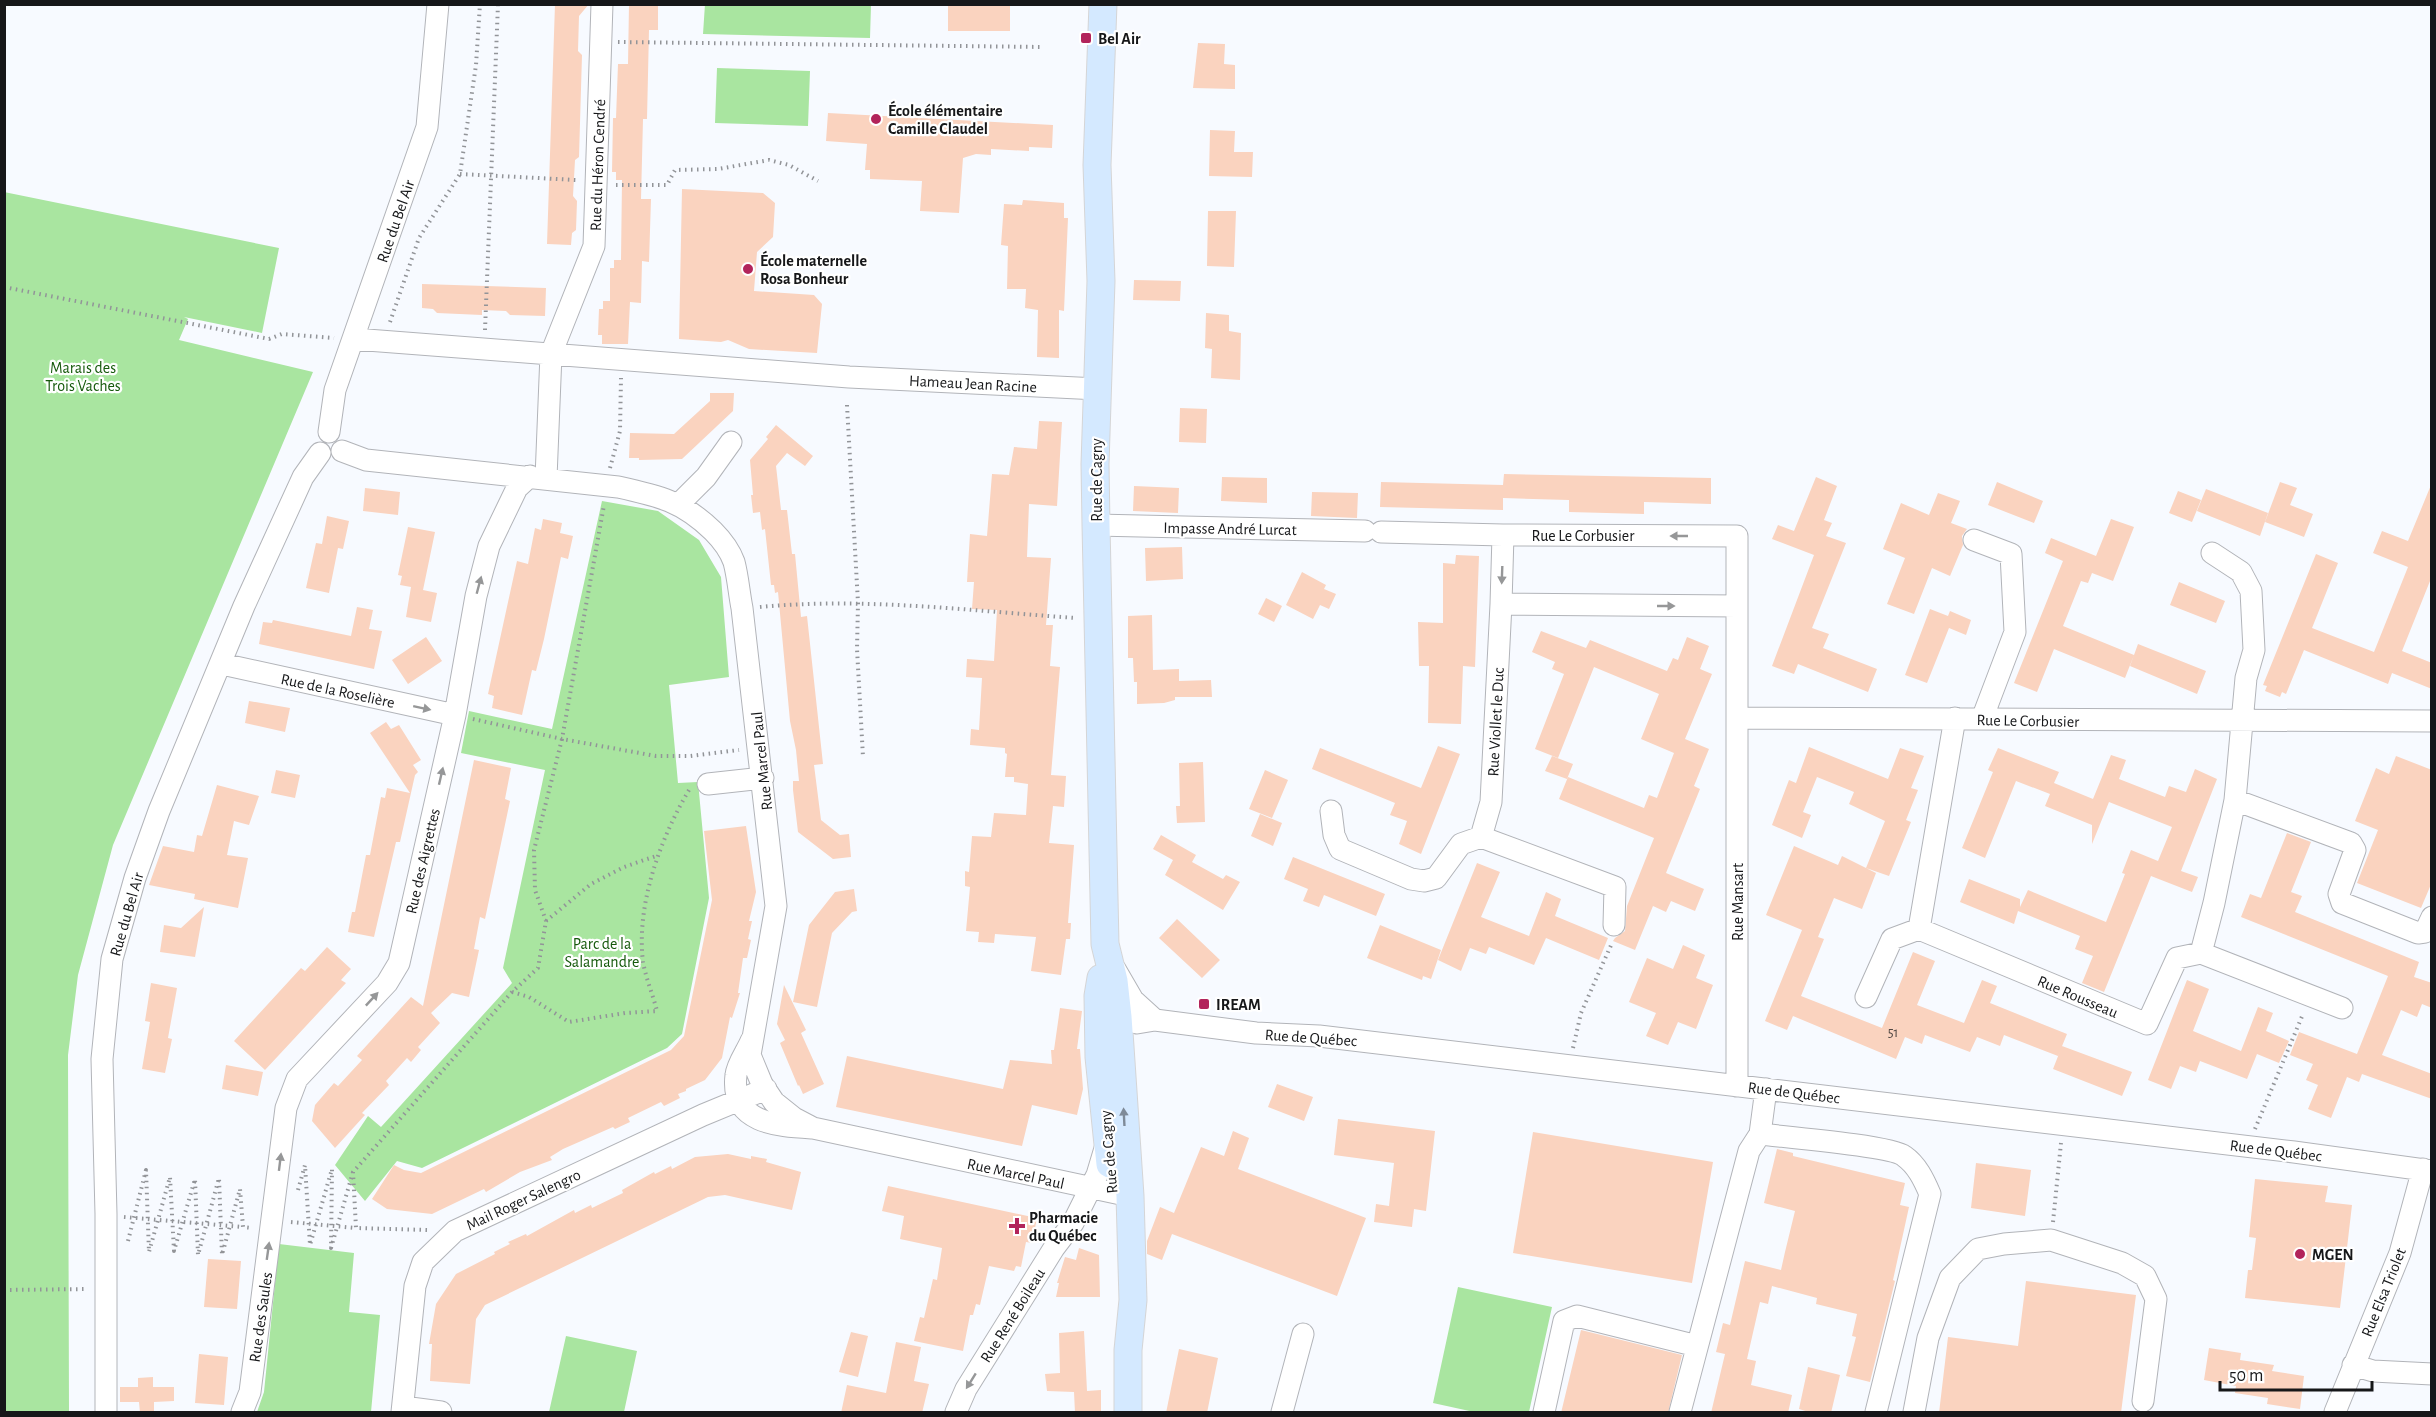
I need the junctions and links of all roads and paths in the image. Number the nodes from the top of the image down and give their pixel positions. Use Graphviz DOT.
graph roads {
  1 [pos="438,4"];
  2 [pos="480,4"];
  3 [pos="498,4"];
  4 [pos="602,4"];
  5 [pos="1103,4"];
  6 [pos="601,42"];
  7 [pos="1043,47"];
  8 [pos="460,174"];
  9 [pos="490,175"];
  10 [pos="597,181"];
  11 [pos="818,181"];
  12 [pos="4,287"];
  13 [pos="354,339"];
  14 [pos="383,341"];
  15 [pos="484,349"];
  16 [pos="551,354"];
  17 [pos="621,359"];
  18 [pos="1098,389"];
  19 [pos="847,405"];
  20 [pos="329,432"];
  21 [pos="731,442"];
  22 [pos="342,451"];
  23 [pos="320,453"];
  24 [pos="538,477"];
  25 [pos="608,485"];
  26 [pos="679,504"];
  27 [pos="1096,525"];
  28 [pos="1373,531"];
  29 [pos="1503,535"];
  30 [pos="1974,540"];
  31 [pos="2212,553"];
  32 [pos="858,603"];
  33 [pos="1501,604"];
  34 [pos="1737,606"];
  35 [pos="742,608"];
  36 [pos="1098,620"];
  37 [pos="222,664"];
  38 [pos="455,715"];
  39 [pos="1737,718"];
  40 [pos="1955,718"];
  41 [pos="1982,719"];
  42 [pos="2432,721"];
  43 [pos="2242,722"];
  44 [pos="562,739"];
  45 [pos="759,748"];
  46 [pos="710,753"];
  47 [pos="864,757"];
  48 [pos="705,763"];
  49 [pos="763,778"];
  50 [pos="701,783"];
  51 [pos="2235,800"];
  52 [pos="1331,811"];
  53 [pos="1481,837"];
  54 [pos="657,856"];
  55 [pos="2432,917"];
  56 [pos="546,921"];
  57 [pos="1614,925"];
  58 [pos="1919,929"];
  59 [pos="2201,953"];
  60 [pos="1108,956"];
  61 [pos="512,992"];
  62 [pos="1098,996"];
  63 [pos="2310,996"];
  64 [pos="1866,997"];
  65 [pos="2342,1008"];
  66 [pos="1132,1024"];
  67 [pos="752,1040"];
  68 [pos="1100,1058"];
  69 [pos="1576,1066"];
  70 [pos="1737,1086"];
  71 [pos="766,1089"];
  72 [pos="1766,1089"];
  73 [pos="739,1101"];
  74 [pos="2063,1124"];
  75 [pos="813,1128"];
  76 [pos="1760,1134"];
  77 [pos="2248,1146"];
  78 [pos="2427,1170"];
  79 [pos="353,1172"];
  80 [pos="1111,1193"];
  81 [pos="295,1199"];
  82 [pos="292,1210"];
  83 [pos="133,1218"];
  84 [pos="148,1219"];
  85 [pos="158,1220"];
  86 [pos="173,1221"];
  87 [pos="182,1222"];
  88 [pos="197,1223"];
  89 [pos="206,1224"];
  90 [pos="278,1224"];
  91 [pos="309,1224"];
  92 [pos="315,1224"];
  93 [pos="221,1226"];
  94 [pos="229,1226"];
  95 [pos="334,1226"];
  96 [pos="243,1227"];
  97 [pos="122,1228"];
  98 [pos="356,1228"];
  99 [pos="455,1231"];
  100 [pos="124,1239"];
  101 [pos="2051,1240"];
  102 [pos="106,1289"];
  103 [pos="4,1290"];
  104 [pos="1303,1334"];
  105 [pos="1697,1346"];
  106 [pos="2353,1365"];
  107 [pos="2432,1374"];
  108 [pos="2143,1401"];
  109 [pos="402,1410"];
  110 [pos="106,1413"];
  111 [pos="243,1413"];
  112 [pos="441,1413"];
  113 [pos="956,1413"];
  114 [pos="1128,1413"];
  115 [pos="1282,1413"];
  116 [pos="1544,1413"];
  117 [pos="1680,1413"];
  118 [pos="1876,1413"];
  119 [pos="1914,1413"];
  120 [pos="2335,1413"];
  1 -- 13 [label="street, Rue du Bel Air"];
  2 -- 8 [label="path"];
  3 -- 9 [label="path"];
  4 -- 6 [label="street, Rue du Héron Cendré"];
  5 -- 18 [label="main road, Rue de Cagny"];
  6 -- 7 [label="path"];
  6 -- 10 [label="street, Rue du Héron Cendré"];
  8 -- 9 [label="path"];
  8 -- 14 [label="path"];
  9 -- 10 [label="path"];
  9 -- 15 [label="path"];
  10 -- 11 [label="path"];
  10 -- 16 [label="street, Rue du Héron Cendré"];
  12 -- 13 [label="path"];
  13 -- 14 [label="street"];
  13 -- 20 [label="street, Rue du Bel Air"];
  14 -- 15 [label="street"];
  15 -- 16 [label="street"];
  16 -- 17 [label="street, Hameau Jean Racine"];
  16 -- 24 [label="street, Rue du Héron Cendré"];
  17 -- 18 [label="street, Hameau Jean Racine"];
  17 -- 25 [label="path"];
  18 -- 27 [label="main road, Rue de Cagny"];
  19 -- 32 [label="path"];
  20 -- 22 [label="street"];
  20 -- 23 [label="street"];
  21 -- 26 [label="street"];
  22 -- 23 [label="street"];
  22 -- 24 [label="street, Rue Marcel Paul"];
  23 -- 37 [label="street, Rue du Bel Air"];
  24 -- 25 [label="street, Rue Marcel Paul"];
  38 -- 24 [label="street, Rue des Aigrettes, one-way"];
  25 -- 26 [label="street, Rue Marcel Paul"];
  25 -- 44 [label="path"];
  26 -- 35 [label="street, Rue Marcel Paul"];
  27 -- 28 [label="street, Impasse André Lurcat"];
  27 -- 36 [label="main road, Rue de Cagny"];
  28 -- 29 [label="street, Rue Le Corbusier"];
  29 -- 33 [label="street, one-way"];
  34 -- 29 [label="street, Rue Le Corbusier, one-way"];
  30 -- 41 [label="street"];
  31 -- 43 [label="street"];
  32 -- 35 [label="path"];
  32 -- 36 [label="path"];
  32 -- 47 [label="path"];
  33 -- 34 [label="street, one-way"];
  33 -- 53 [label="street, Rue Viollet le Duc"];
  34 -- 39 [label="street, Rue Le Corbusier"];
  35 -- 45 [label="street, Rue Marcel Paul"];
  36 -- 60 [label="main road, Rue de Cagny"];
  37 -- 38 [label="street, Rue de la Roselière, one-way"];
  37 -- 102 [label="street, Rue du Bel Air"];
  38 -- 44 [label="path"];
  90 -- 38 [label="street, Rue des Aigrettes, one-way"];
  39 -- 40 [label="street, Rue Le Corbusier"];
  39 -- 70 [label="street, Rue Mansart"];
  40 -- 41 [label="street, Rue Le Corbusier"];
  40 -- 58 [label="street"];
  41 -- 43 [label="street, Rue Le Corbusier"];
  42 -- 43 [label="street, Rue Le Corbusier"];
  43 -- 51 [label="street"];
  44 -- 46 [label="path"];
  44 -- 56 [label="path"];
  45 -- 46 [label="path"];
  45 -- 49 [label="street, Rue Marcel Paul"];
  46 -- 48 [label="path"];
  49 -- 50 [label="street"];
  49 -- 67 [label="street, Rue Marcel Paul"];
  50 -- 54 [label="path"];
  51 -- 55 [label="street"];
  51 -- 59 [label="street"];
  52 -- 53 [label="street"];
  53 -- 57 [label="street"];
  54 -- 56 [label="path"];
  54 -- 61 [label="path"];
  56 -- 61 [label="path"];
  57 -- 69 [label="path"];
  58 -- 59 [label="street, Rue Rousseau"];
  58 -- 64 [label="street"];
  59 -- 63 [label="street"];
  60 -- 62 [label="main road, Rue de Cagny"];
  60 -- 66 [label="main road, Rue de Cagny"];
  60 -- 66 [label="street"];
  61 -- 79 [label="path"];
  62 -- 66 [label="street"];
  62 -- 68 [label="main road, Rue de Cagny"];
  63 -- 65 [label="street"];
  63 -- 77 [label="path"];
  66 -- 68 [label="street"];
  66 -- 69 [label="street, Rue de Québec"];
  80 -- 66 [label="main road, Rue de Cagny, one-way"];
  67 -- 71 [label="street, Rue Marcel Paul"];
  67 -- 73 [label="street, Rue Marcel Paul"];
  68 -- 80 [label="main road, Rue de Cagny"];
  69 -- 70 [label="street, Rue de Québec"];
  70 -- 72 [label="street, Rue de Québec"];
  71 -- 73 [label="street, Mail Roger Salengro"];
  71 -- 75 [label="street, Rue Marcel Paul"];
  72 -- 74 [label="street, Rue de Québec"];
  72 -- 76 [label="street"];
  73 -- 75 [label="street, Rue Marcel Paul"];
  73 -- 99 [label="street, Mail Roger Salengro"];
  74 -- 77 [label="street, Rue de Québec"];
  74 -- 101 [label="path"];
  75 -- 80 [label="street, Rue Marcel Paul"];
  76 -- 105 [label="street"];
  76 -- 118 [label="street"];
  77 -- 78 [label="street, Rue de Québec"];
  78 -- 106 [label="street, Rue Elsa Triolet"];
  79 -- 95 [label="path"];
  79 -- 98 [label="path"];
  80 -- 113 [label="street, Rue René Boileau, one-way"];
  80 -- 114 [label="main road, Rue de Cagny"];
  81 -- 91 [label="path"];
  82 -- 90 [label="path"];
  83 -- 84 [label="path"];
  83 -- 84 [label="path"];
  83 -- 97 [label="path"];
  83 -- 100 [label="path"];
  84 -- 85 [label="path"];
  84 -- 85 [label="path"];
  85 -- 86 [label="path"];
  85 -- 86 [label="path"];
  86 -- 87 [label="path"];
  86 -- 87 [label="path"];
  87 -- 88 [label="path"];
  87 -- 88 [label="path"];
  88 -- 89 [label="path"];
  88 -- 89 [label="path"];
  89 -- 93 [label="path"];
  89 -- 93 [label="path"];
  90 -- 91 [label="path"];
  90 -- 96 [label="path"];
  111 -- 90 [label="street, Rue des Saules, one-way"];
  91 -- 92 [label="path"];
  91 -- 92 [label="path"];
  92 -- 95 [label="path"];
  92 -- 95 [label="path"];
  93 -- 94 [label="path"];
  93 -- 94 [label="path"];
  94 -- 96 [label="path"];
  94 -- 96 [label="path"];
  95 -- 98 [label="path"];
  98 -- 99 [label="path"];
  99 -- 109 [label="street, Mail Roger Salengro"];
  101 -- 108 [label="street"];
  101 -- 119 [label="street"];
  102 -- 103 [label="path"];
  102 -- 110 [label="street, Rue du Bel Air"];
  104 -- 115 [label="street"];
  105 -- 116 [label="street"];
  105 -- 117 [label="street"];
  106 -- 107 [label="street"];
  106 -- 120 [label="street, Rue Elsa Triolet"];
  109 -- 112 [label="street"];
}
